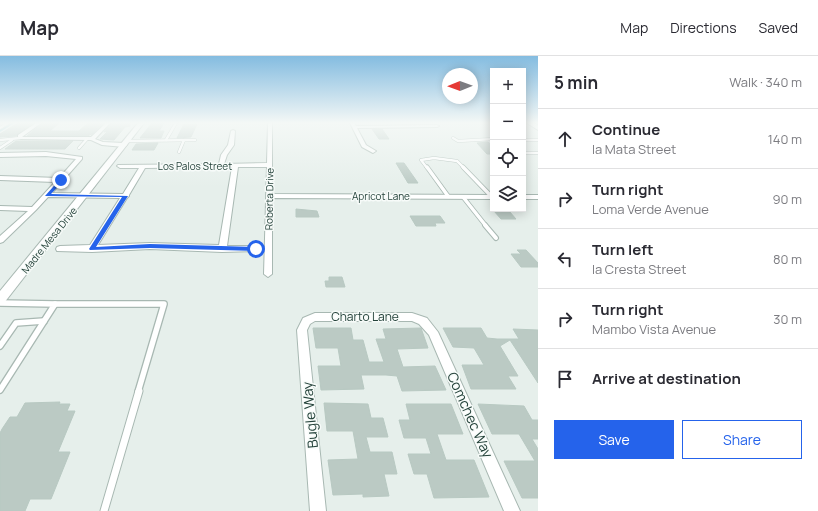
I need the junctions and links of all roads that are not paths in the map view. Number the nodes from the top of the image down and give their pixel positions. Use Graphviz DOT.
graph roads {
  1 [pos="84,144"];
  2 [pos="125,144"];
  3 [pos="182,144"];
  4 [pos="231,144"];
  5 [pos="270,144"];
  6 [pos="363,144"];
  7 [pos="79,148"];
  8 [pos="373,151"];
  9 [pos="179,152"];
  10 [pos="526,153"];
  11 [pos="538,153"];
  12 [pos="0,155"];
  13 [pos="120,166"];
  14 [pos="143,166"];
  15 [pos="221,166"];
  16 [pos="235,166"];
  17 [pos="270,166"];
  18 [pos="0,178"];
  19 [pos="61,180"];
  20 [pos="490,194"];
  21 [pos="47,195"];
  22 [pos="85,196"];
  23 [pos="126,196"];
  24 [pos="269,196"];
  25 [pos="448,196"];
  26 [pos="463,196"];
  27 [pos="490,197"];
  28 [pos="526,197"];
  29 [pos="538,197"];
  30 [pos="0,208"];
  31 [pos="34,209"];
  32 [pos="496,238"];
  33 [pos="0,240"];
  34 [pos="60,249"];
  35 [pos="92,249"];
  36 [pos="222,249"];
  37 [pos="256,249"];
  38 [pos="268,274"];
  39 [pos="0,302"];
  40 [pos="55,304"];
  41 [pos="307,319"];
  42 [pos="44,321"];
  43 [pos="423,321"];
  44 [pos="0,346"];
  45 [pos="0,390"];
  46 [pos="104,511"];
  47 [pos="318,511"];
  48 [pos="512,511"];
  1 -- 7 [label="lane"];
  2 -- 22 [label="street, Madre Mesa Drive"];
  3 -- 9 [label="lane"];
  4 -- 15 [label="street"];
  5 -- 17 [label="street, Roberta Drive"];
  6 -- 8 [label="street"];
  10 -- 11 [label="lane"];
  12 -- 19 [label="street"];
  13 -- 14 [label="street, Los Palos Street"];
  14 -- 15 [label="street, Los Palos Street"];
  14 -- 23 [label="street"];
  15 -- 16 [label="street, Los Palos Street"];
  16 -- 17 [label="street, Los Palos Street"];
  16 -- 36 [label="street"];
  17 -- 24 [label="street, Roberta Drive"];
  18 -- 19 [label="street"];
  19 -- 21 [label="street"];
  20 -- 25 [label="lane"];
  21 -- 22 [label="street"];
  21 -- 31 [label="street"];
  22 -- 23 [label="street"];
  22 -- 39 [label="street, Madre Mesa Drive"];
  23 -- 35 [label="street"];
  24 -- 25 [label="street, Apricot Lane"];
  24 -- 38 [label="street, Roberta Drive"];
  25 -- 26 [label="street, Apricot Lane"];
  26 -- 27 [label="street, Apricot Lane"];
  26 -- 32 [label="lane"];
  28 -- 29 [label="street"];
  30 -- 31 [label="street"];
  31 -- 33 [label="street"];
  34 -- 35 [label="street"];
  35 -- 36 [label="street"];
  36 -- 37 [label="street"];
  39 -- 40 [label="lane"];
  40 -- 42 [label="lane"];
  40 -- 46 [label="lane"];
  41 -- 43 [label="street, Charto Lane"];
  41 -- 47 [label="street, Bugle Way"];
  42 -- 44 [label="lane"];
  42 -- 45 [label="lane"];
  43 -- 48 [label="street, Comchec Way"];
}
